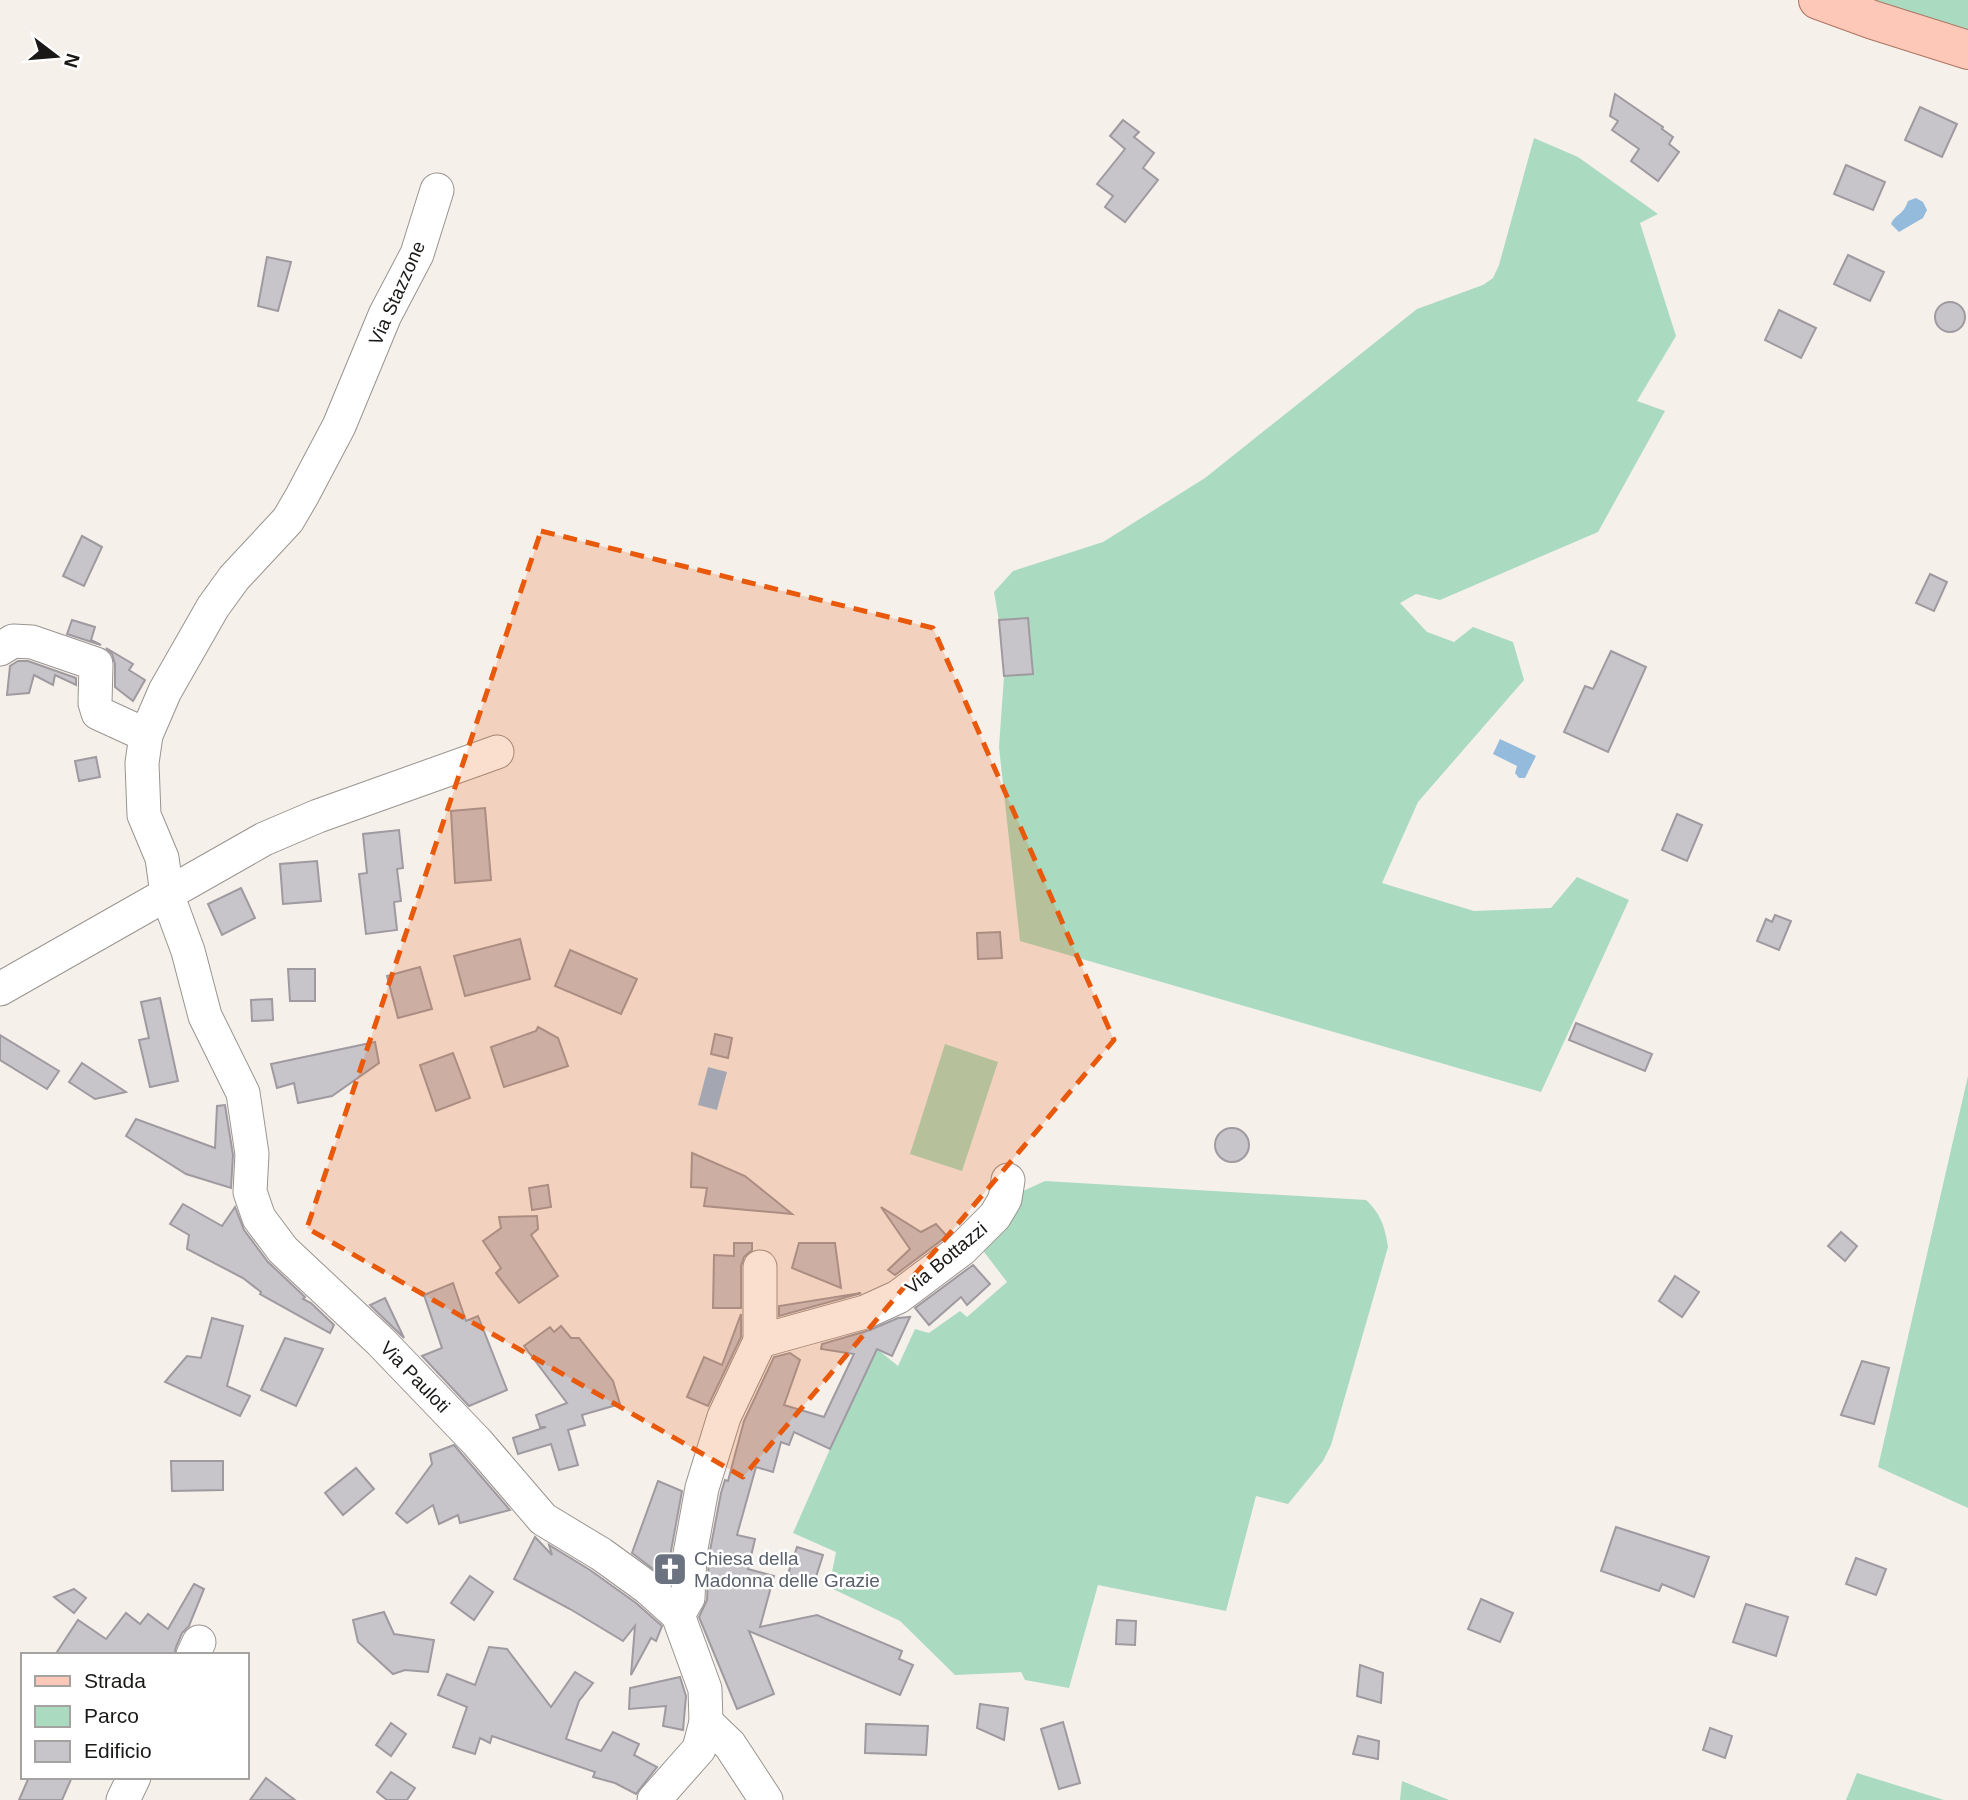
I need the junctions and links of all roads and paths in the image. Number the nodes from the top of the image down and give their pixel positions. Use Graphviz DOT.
graph roads {
  1 [pos="1818,0"];
  2 [pos="1968,50"];
  3 [pos="437,190"];
  4 [pos="0,649"];
  5 [pos="146,735"];
  6 [pos="497,752"];
  7 [pos="167,894"];
  8 [pos="0,989"];
  9 [pos="1008,1180"];
  10 [pos="760,1267"];
  11 [pos="760,1341"];
  12 [pos="678,1615"];
  13 [pos="706,1722"];
  14 [pos="133,1779"];
  15 [pos="123,1800"];
  16 [pos="654,1800"];
  17 [pos="766,1800"];
  1 -- 2 [label="main road"];
  3 -- 5 [label="street, Via Stazzone"];
  4 -- 5 [label="street"];
  5 -- 7 [label="street, Via Pauloti"];
  6 -- 7 [label="street"];
  7 -- 8 [label="street"];
  7 -- 12 [label="street, Via Pauloti"];
  9 -- 11 [label="street, Via Bottazzi"];
  10 -- 11 [label="street"];
  11 -- 12 [label="street"];
  12 -- 13 [label="street, Via Pauloti"];
  13 -- 16 [label="street, Via Pauloti"];
  13 -- 17 [label="street"];
  14 -- 15 [label="street"];
}
